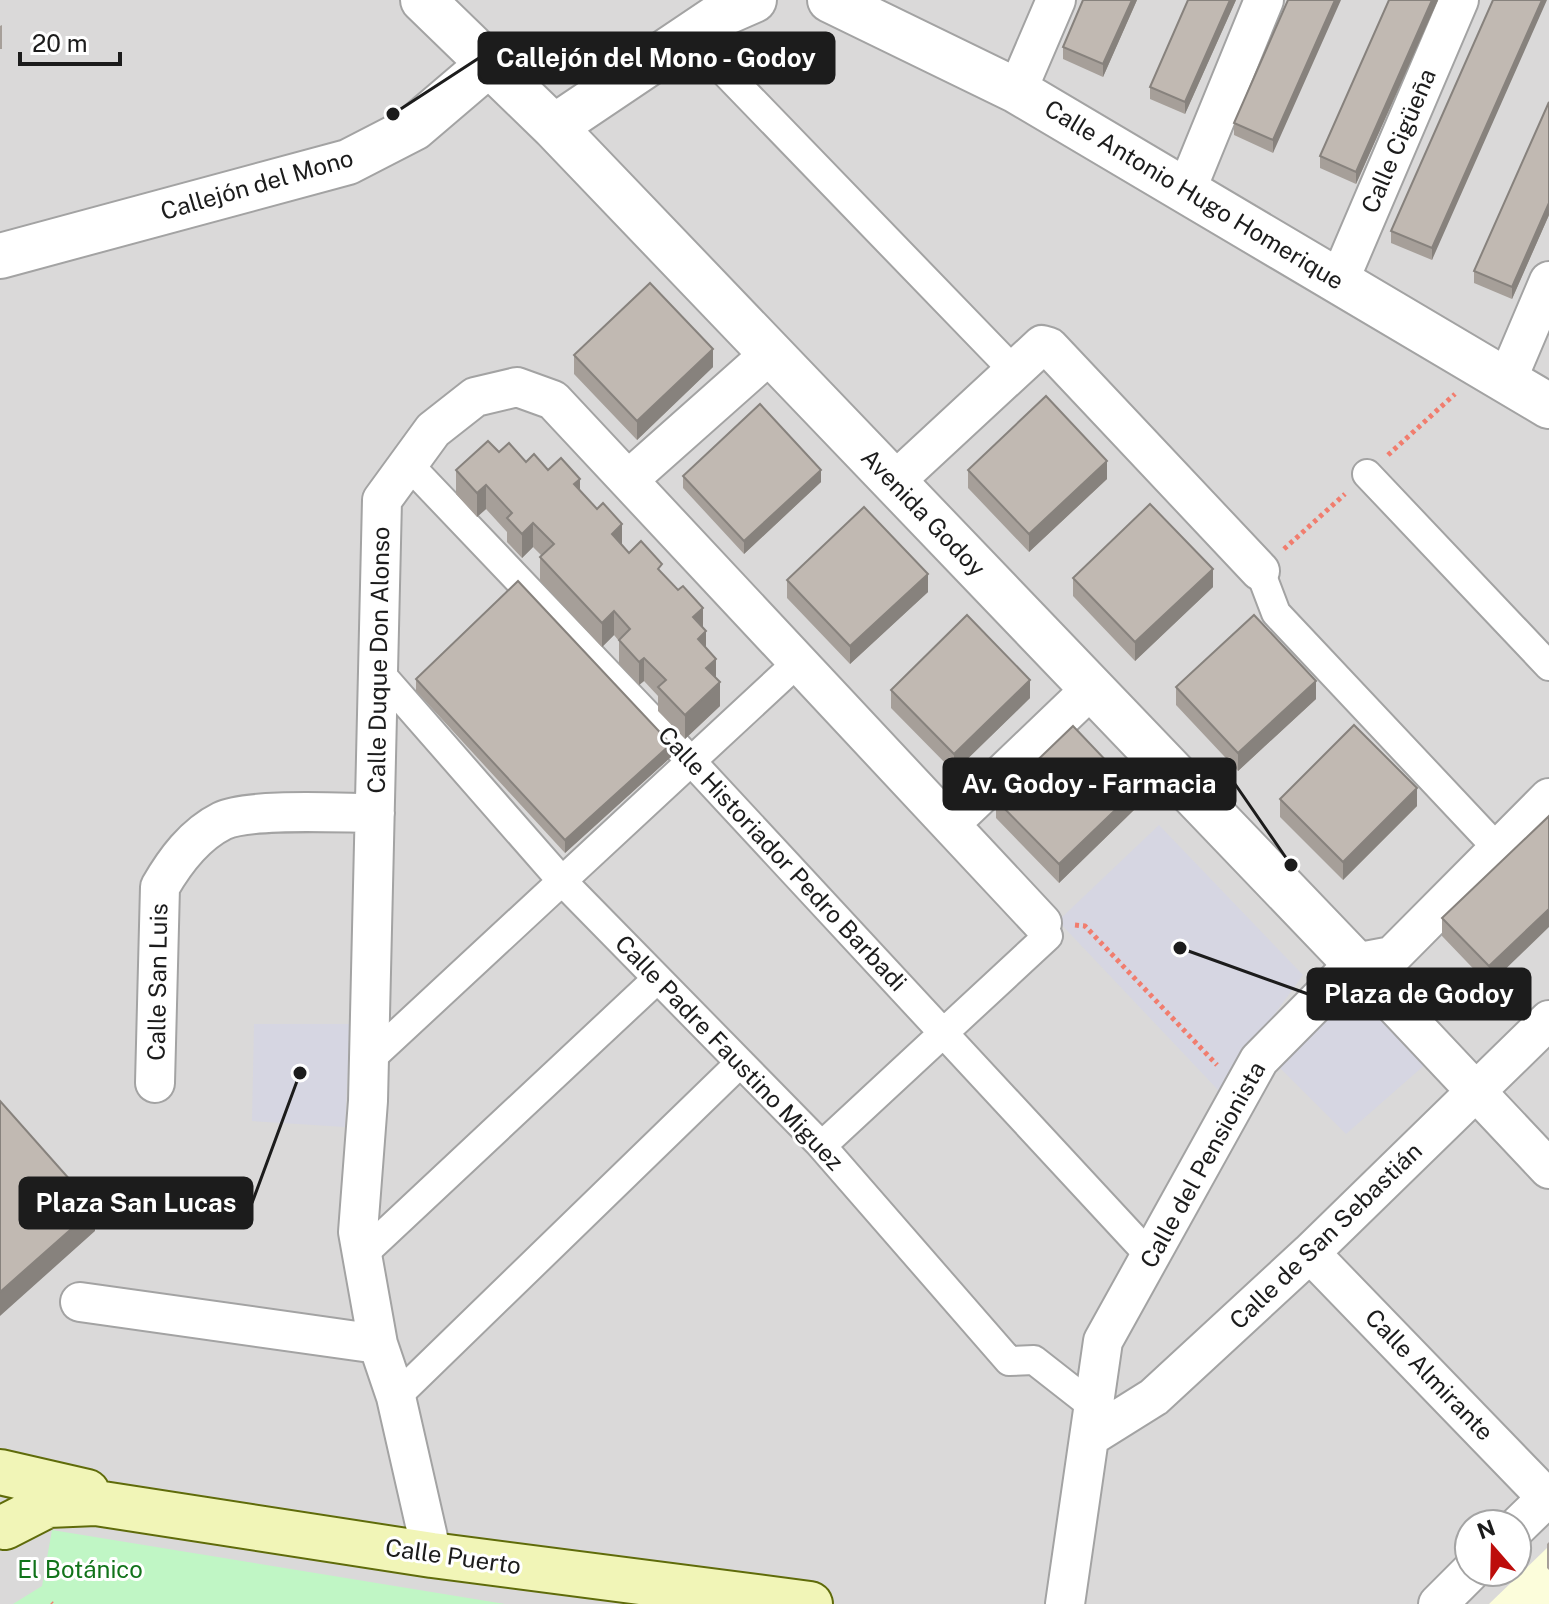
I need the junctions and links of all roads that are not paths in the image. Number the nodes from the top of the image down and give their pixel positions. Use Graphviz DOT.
graph roads {
  1 [pos="423,0"];
  2 [pos="754,0"];
  3 [pos="830,0"];
  4 [pos="1056,0"];
  5 [pos="1264,0"];
  6 [pos="1459,0"];
  7 [pos="690,36"];
  8 [pos="489,64"];
  9 [pos="1017,91"];
  10 [pos="554,127"];
  11 [pos="1186,191"];
  12 [pos="0,256"];
  13 [pos="1339,281"];
  14 [pos="1549,281"];
  15 [pos="771,353"];
  16 [pos="1013,370"];
  17 [pos="1507,380"];
  18 [pos="1549,406"];
  19 [pos="408,464"];
  20 [pos="1367,474"];
  21 [pos="628,480"];
  22 [pos="894,482"];
  23 [pos="1260,571"];
  24 [pos="798,662"];
  25 [pos="1549,666"];
  26 [pos="378,671"];
  27 [pos="1092,688"];
  28 [pos="691,761"];
  29 [pos="1549,798"];
  30 [pos="375,813"];
  31 [pos="950,824"];
  32 [pos="1498,849"];
  33 [pos="562,881"];
  34 [pos="1042,923"];
  35 [pos="1355,963"];
  36 [pos="657,979"];
  37 [pos="1549,1020"];
  38 [pos="943,1032"];
  39 [pos="369,1060"];
  40 [pos="739,1064"];
  41 [pos="155,1083"];
  42 [pos="1476,1092"];
  43 [pos="819,1143"];
  44 [pos="1549,1169"];
  45 [pos="1310,1253"];
  46 [pos="362,1255"];
  47 [pos="1152,1258"];
  48 [pos="80,1302"];
  49 [pos="378,1344"];
  50 [pos="396,1397"];
  51 [pos="1092,1422"];
  52 [pos="0,1472"];
  53 [pos="0,1483"];
  54 [pos="1548,1497"];
  55 [pos="96,1503"];
  56 [pos="1533,1512"];
  57 [pos="3,1533"];
  58 [pos="432,1555"];
  59 [pos="1454,1588"];
  60 [pos="704,1596"];
  61 [pos="810,1604"];
  62 [pos="1065,1604"];
  63 [pos="1438,1604"];
  1 -- 8 [label="street, Avenida Godoy"];
  2 -- 7 [label="street"];
  3 -- 9 [label="street, Calle Antonio Hugo Homerique"];
  4 -- 9 [label="street"];
  5 -- 11 [label="street"];
  6 -- 13 [label="street, Calle Cigüeña"];
  7 -- 10 [label="street"];
  7 -- 16 [label="street"];
  8 -- 10 [label="street, Avenida Godoy"];
  8 -- 12 [label="street, Callejón del Mono"];
  9 -- 11 [label="street, Calle Antonio Hugo Homerique"];
  10 -- 15 [label="street, Avenida Godoy"];
  11 -- 13 [label="street, Calle Antonio Hugo Homerique"];
  13 -- 17 [label="street, Calle Antonio Hugo Homerique"];
  14 -- 17 [label="street"];
  15 -- 21 [label="street"];
  15 -- 22 [label="street, Avenida Godoy"];
  16 -- 22 [label="street"];
  16 -- 23 [label="street"];
  17 -- 18 [label="street, Calle Antonio Hugo Homerique"];
  19 -- 21 [label="street, Calle Duque Don Alonso"];
  19 -- 26 [label="street, Calle Duque Don Alonso"];
  19 -- 28 [label="street, Calle Historiador Pedro Barbadi"];
  20 -- 25 [label="street"];
  21 -- 24 [label="street, Calle Duque Don Alonso"];
  22 -- 27 [label="street, Avenida Godoy"];
  23 -- 32 [label="street"];
  24 -- 28 [label="street"];
  24 -- 31 [label="street, Calle Duque Don Alonso"];
  26 -- 30 [label="street, Calle Duque Don Alonso"];
  26 -- 33 [label="street, Calle Padre Faustino Miguez"];
  27 -- 31 [label="street"];
  27 -- 35 [label="street, Avenida Godoy"];
  28 -- 33 [label="street"];
  28 -- 38 [label="street, Calle Historiador Pedro Barbadi"];
  29 -- 32 [label="street"];
  30 -- 39 [label="street, Calle Duque Don Alonso"];
  30 -- 41 [label="street, Calle San Luis"];
  31 -- 34 [label="street, Calle Duque Don Alonso"];
  32 -- 35 [label="street"];
  33 -- 36 [label="street, Calle Padre Faustino Miguez"];
  33 -- 39 [label="street"];
  34 -- 38 [label="street"];
  35 -- 42 [label="street"];
  35 -- 47 [label="street, Calle del Pensionista"];
  36 -- 40 [label="street, Calle Padre Faustino Miguez"];
  36 -- 46 [label="street"];
  37 -- 42 [label="street, Calle de San Sebastián"];
  38 -- 43 [label="street"];
  38 -- 47 [label="street, Calle Historiador Pedro Barbadi"];
  39 -- 46 [label="street, Calle Duque Don Alonso"];
  40 -- 43 [label="street, Calle Padre Faustino Miguez"];
  40 -- 50 [label="street"];
  42 -- 44 [label="street"];
  42 -- 45 [label="street, Calle de San Sebastián"];
  43 -- 51 [label="street, Calle Padre Faustino Miguez"];
  45 -- 51 [label="street, Calle de San Sebastián"];
  45 -- 54 [label="street, Calle Almirante"];
  46 -- 49 [label="street, Calle Duque Don Alonso"];
  47 -- 51 [label="street, Calle del Pensionista"];
  48 -- 49 [label="street"];
  49 -- 50 [label="street, Calle Duque Don Alonso"];
  50 -- 58 [label="street, Calle Duque Don Alonso"];
  51 -- 62 [label="street, Calle del Pensionista"];
  52 -- 55 [label="main road, Calle Puerto"];
  53 -- 57 [label="main road"];
  54 -- 56 [label="street"];
  55 -- 57 [label="main road, Calle Puerto"];
  55 -- 58 [label="main road, Calle Puerto"];
  58 -- 60 [label="main road, Calle Puerto"];
  59 -- 63 [label="street"];
  60 -- 61 [label="main road, Calle Puerto"];
}
